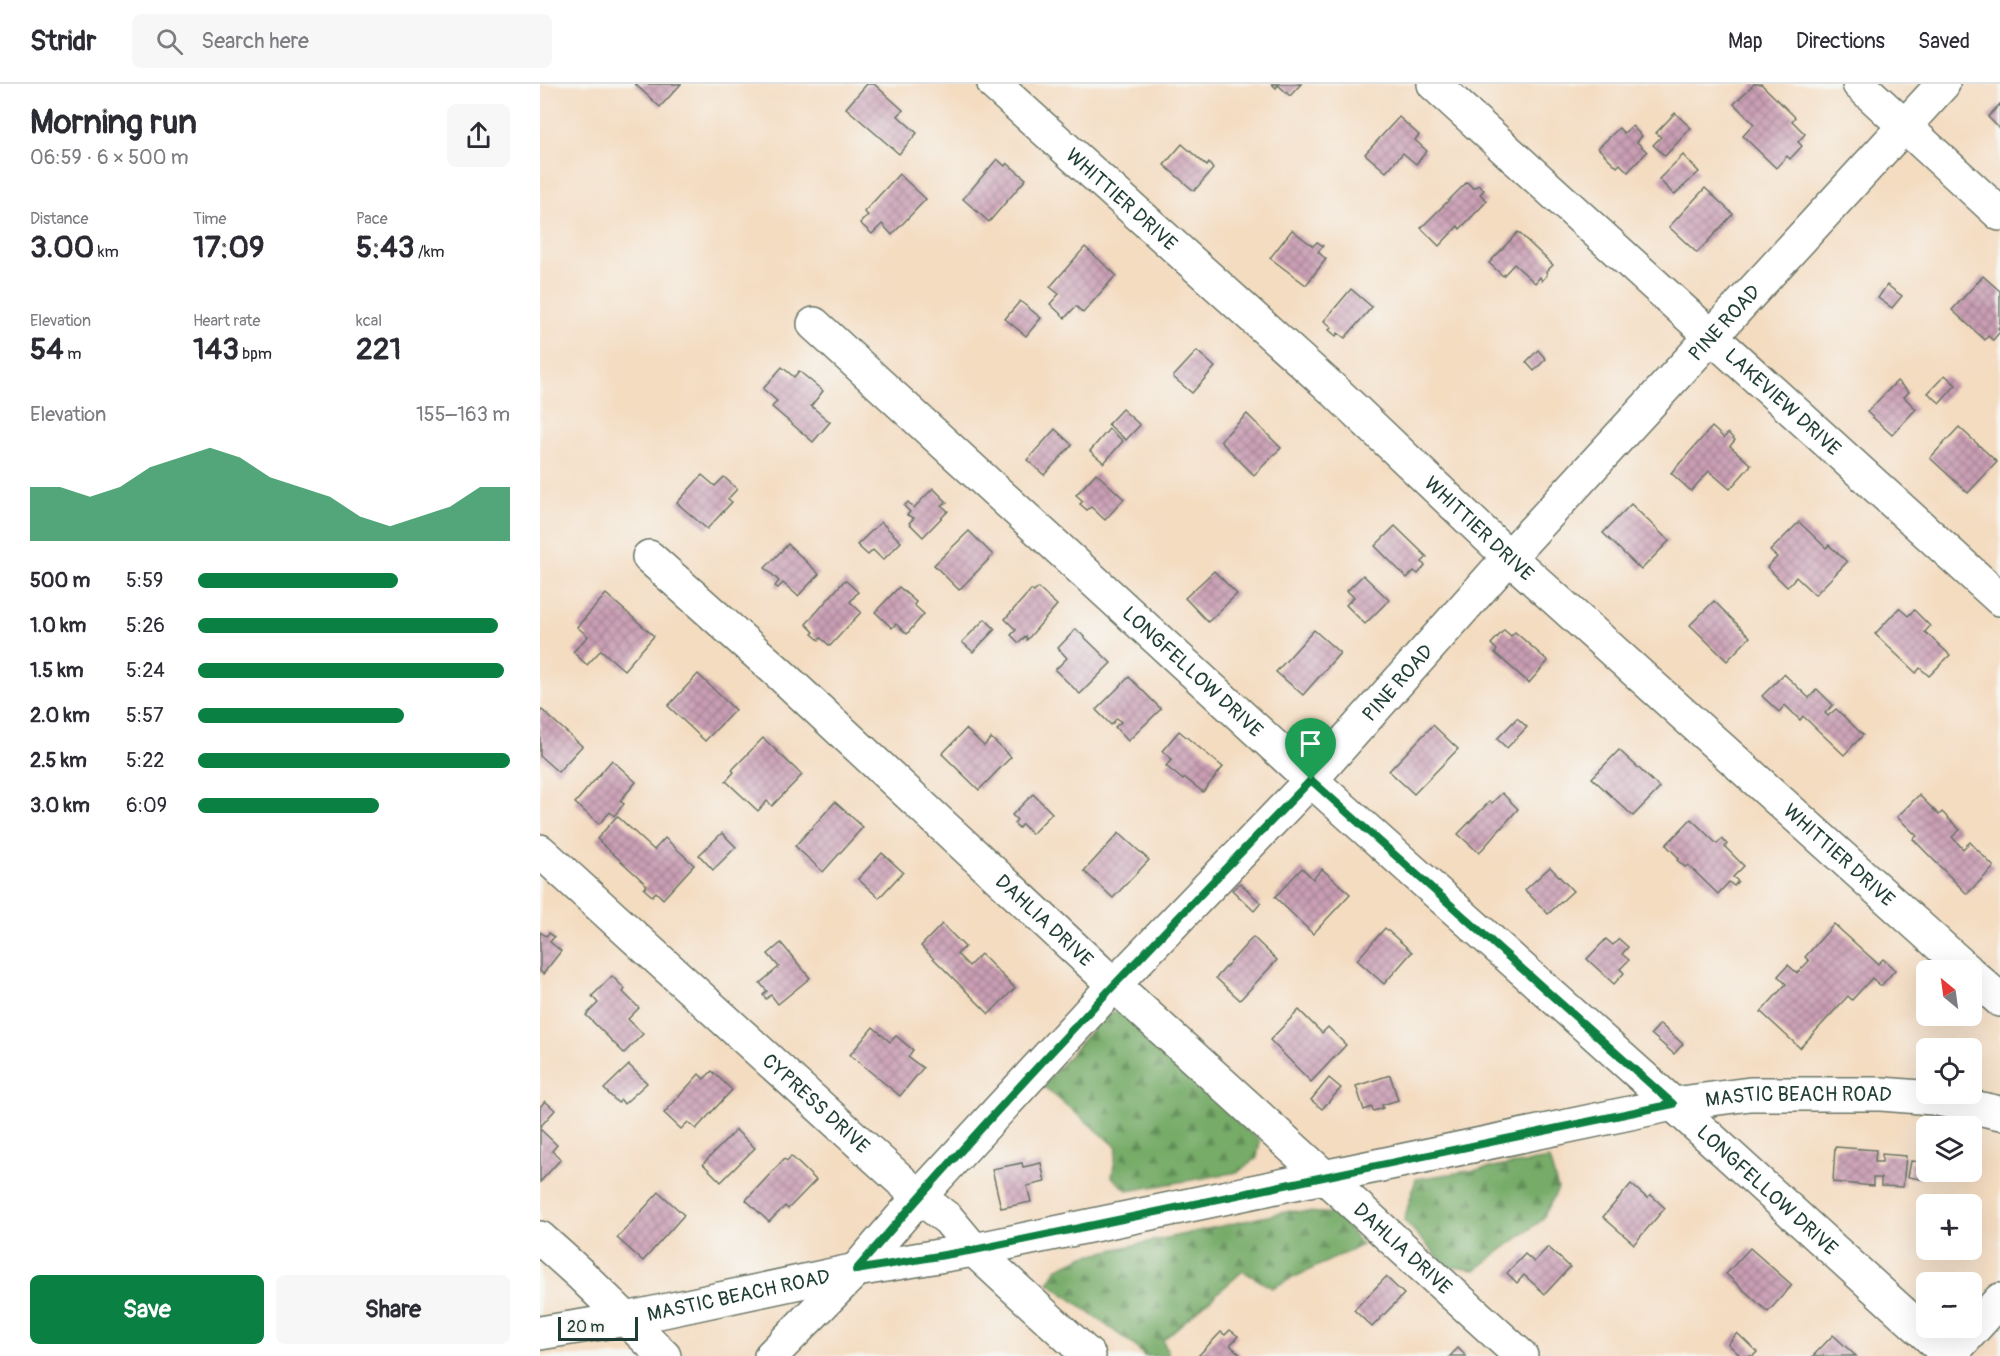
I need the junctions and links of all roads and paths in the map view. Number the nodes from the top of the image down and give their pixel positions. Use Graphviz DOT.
graph roads {
  1 [pos="994,84"];
  2 [pos="1434,84"];
  3 [pos="1860,84"];
  4 [pos="1943,84"];
  5 [pos="1905,127"];
  6 [pos="2000,214"];
  7 [pos="814,324"];
  8 [pos="1711,336"];
  9 [pos="649,557"];
  10 [pos="1509,557"];
  11 [pos="2000,599"];
  12 [pos="1311,780"];
  13 [pos="540,851"];
  14 [pos="1956,960"];
  15 [pos="1982,984"];
  16 [pos="1113,985"];
  17 [pos="2000,1000"];
  18 [pos="1673,1104"];
  19 [pos="2000,1113"];
  20 [pos="1327,1178"];
  21 [pos="919,1197"];
  22 [pos="540,1238"];
  23 [pos="974,1250"];
  24 [pos="856,1270"];
  25 [pos="2000,1300"];
  26 [pos="626,1319"];
  27 [pos="540,1333"];
  28 [pos="664,1356"];
  29 [pos="771,1356"];
  30 [pos="1089,1356"];
  31 [pos="1521,1356"];
  32 [pos="1949,1356"];
  1 -- 10 [label="street, WHITTIER DRIVE"];
  2 -- 8 [label="street, LAKEVIEW DRIVE"];
  3 -- 5 [label="street"];
  4 -- 5 [label="street, PINE ROAD"];
  5 -- 6 [label="street"];
  5 -- 8 [label="street, PINE ROAD"];
  7 -- 12 [label="street, LONGFELLOW DRIVE"];
  8 -- 10 [label="street, PINE ROAD"];
  8 -- 11 [label="street, LAKEVIEW DRIVE"];
  9 -- 16 [label="street, DAHLIA DRIVE"];
  10 -- 12 [label="street, PINE ROAD"];
  10 -- 14 [label="street, WHITTIER DRIVE"];
  12 -- 16 [label="street, PINE ROAD"];
  12 -- 18 [label="street, LONGFELLOW DRIVE"];
  13 -- 21 [label="street, CYPRESS DRIVE"];
  15 -- 17 [label="street"];
  16 -- 20 [label="street, DAHLIA DRIVE"];
  16 -- 21 [label="street, PINE ROAD"];
  18 -- 19 [label="street, MASTIC BEACH ROAD"];
  18 -- 20 [label="street, MASTIC BEACH ROAD"];
  18 -- 32 [label="street, LONGFELLOW DRIVE"];
  20 -- 23 [label="street, MASTIC BEACH ROAD"];
  20 -- 31 [label="street, DAHLIA DRIVE"];
  21 -- 23 [label="street, CYPRESS DRIVE"];
  21 -- 24 [label="street, PINE ROAD"];
  22 -- 26 [label="street"];
  23 -- 24 [label="street, MASTIC BEACH ROAD"];
  23 -- 30 [label="street, CYPRESS DRIVE"];
  24 -- 26 [label="street, MASTIC BEACH ROAD"];
  24 -- 29 [label="street, PINE ROAD"];
  25 -- 32 [label="street"];
  26 -- 27 [label="street, MASTIC BEACH ROAD"];
  26 -- 28 [label="street"];
}
